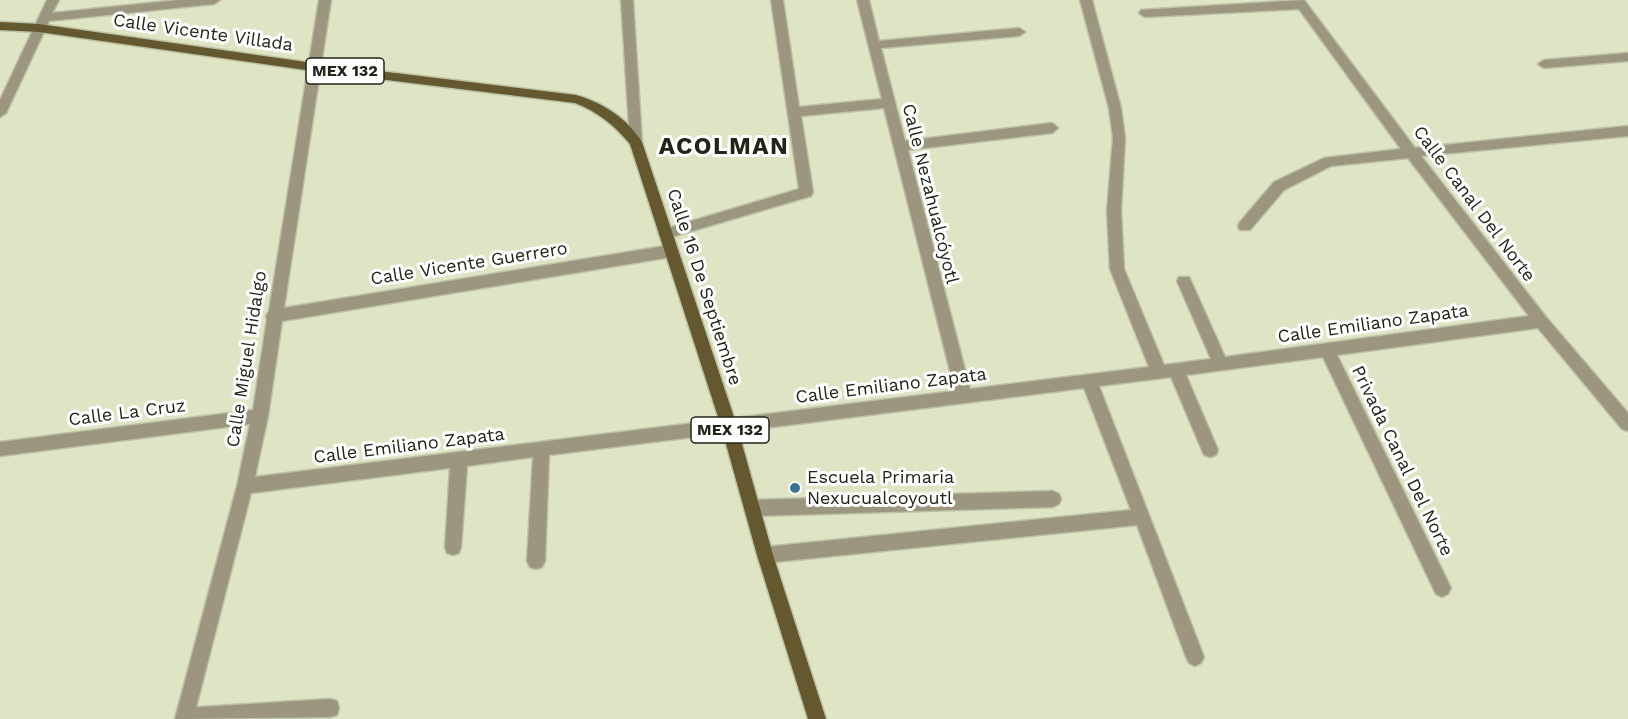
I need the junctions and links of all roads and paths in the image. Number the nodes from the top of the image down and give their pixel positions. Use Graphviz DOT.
graph roads {
  1 [pos="53,0"];
  2 [pos="214,0"];
  3 [pos="325,0"];
  4 [pos="627,0"];
  5 [pos="777,0"];
  6 [pos="863,0"];
  7 [pos="1086,0"];
  8 [pos="1300,3"];
  9 [pos="1146,14"];
  10 [pos="41,23"];
  11 [pos="0,26"];
  12 [pos="1019,32"];
  13 [pos="875,45"];
  14 [pos="1628,57"];
  15 [pos="1544,64"];
  16 [pos="312,67"];
  17 [pos="889,103"];
  18 [pos="794,112"];
  19 [pos="0,113"];
  20 [pos="1052,128"];
  21 [pos="1628,131"];
  22 [pos="636,142"];
  23 [pos="899,146"];
  24 [pos="1410,152"];
  25 [pos="1245,226"];
  26 [pos="665,234"];
  27 [pos="671,251"];
  28 [pos="1184,281"];
  29 [pos="273,316"];
  30 [pos="1541,321"];
  31 [pos="1328,350"];
  32 [pos="1221,364"];
  33 [pos="1176,370"];
  34 [pos="1159,372"];
  35 [pos="1089,380"];
  36 [pos="964,396"];
  37 [pos="260,416"];
  38 [pos="1628,424"];
  39 [pos="729,426"];
  40 [pos="0,449"];
  41 [pos="541,449"];
  42 [pos="1210,450"];
  43 [pos="459,459"];
  44 [pos="245,486"];
  45 [pos="1053,499"];
  46 [pos="752,508"];
  47 [pos="1141,517"];
  48 [pos="453,547"];
  49 [pos="765,555"];
  50 [pos="536,561"];
  51 [pos="1442,588"];
  52 [pos="1195,657"];
  53 [pos="330,708"];
  54 [pos="184,718"];
  55 [pos="817,719"];
  1 -- 10 [label="street"];
  2 -- 10 [label="street"];
  3 -- 16 [label="street, Calle Miguel Hidalgo"];
  4 -- 22 [label="street, Calle 16 De Septiembre"];
  5 -- 18 [label="street"];
  6 -- 13 [label="street, Calle Nezahualcóyotl"];
  7 -- 34 [label="street"];
  8 -- 9 [label="street"];
  8 -- 24 [label="street, Calle Canal Del Norte"];
  10 -- 11 [label="main road, Calle Vicente Villada / MEX 132"];
  10 -- 16 [label="main road, Calle Vicente Villada / MEX 132"];
  10 -- 19 [label="street"];
  12 -- 13 [label="street"];
  13 -- 17 [label="street, Calle Nezahualcóyotl"];
  14 -- 15 [label="street"];
  16 -- 22 [label="main road, Calle Vicente Villada / MEX 132"];
  16 -- 29 [label="street, Calle Miguel Hidalgo"];
  17 -- 18 [label="street"];
  17 -- 23 [label="street, Calle Nezahualcóyotl"];
  18 -- 26 [label="street"];
  20 -- 23 [label="street"];
  21 -- 24 [label="street"];
  22 -- 26 [label="main road, Calle 16 De Septiembre / MEX 132"];
  23 -- 36 [label="street, Calle Nezahualcóyotl"];
  24 -- 25 [label="street"];
  24 -- 30 [label="street, Calle Canal Del Norte"];
  26 -- 27 [label="main road, Calle 16 De Septiembre / MEX 132"];
  27 -- 29 [label="street, Calle Vicente Guerrero"];
  27 -- 39 [label="main road, Calle 16 De Septiembre / MEX 132"];
  28 -- 32 [label="street"];
  29 -- 37 [label="street, Calle Miguel Hidalgo"];
  30 -- 31 [label="street, Calle Emiliano Zapata"];
  30 -- 38 [label="street, Calle Canal Del Norte"];
  31 -- 32 [label="street, Calle Emiliano Zapata"];
  31 -- 51 [label="street, Privada Canal Del Norte"];
  32 -- 33 [label="street, Calle Emiliano Zapata"];
  33 -- 34 [label="street, Calle Emiliano Zapata"];
  33 -- 42 [label="street"];
  34 -- 35 [label="street, Calle Emiliano Zapata"];
  35 -- 36 [label="street, Calle Emiliano Zapata"];
  35 -- 47 [label="street"];
  36 -- 39 [label="street, Calle Emiliano Zapata"];
  37 -- 40 [label="street, Calle La Cruz"];
  37 -- 44 [label="street, Calle Miguel Hidalgo"];
  39 -- 41 [label="street, Calle Emiliano Zapata"];
  39 -- 46 [label="main road, Calle 16 De Septiembre / MEX 132"];
  41 -- 43 [label="street, Calle Emiliano Zapata"];
  41 -- 50 [label="street"];
  43 -- 44 [label="street, Calle Emiliano Zapata"];
  43 -- 48 [label="street"];
  44 -- 54 [label="street, Calle Miguel Hidalgo"];
  45 -- 46 [label="street"];
  46 -- 49 [label="main road, Calle 16 De Septiembre / MEX 132"];
  47 -- 49 [label="street"];
  47 -- 52 [label="street"];
  49 -- 55 [label="main road, Calle 16 De Septiembre / MEX 132"];
  53 -- 54 [label="street"];
}
